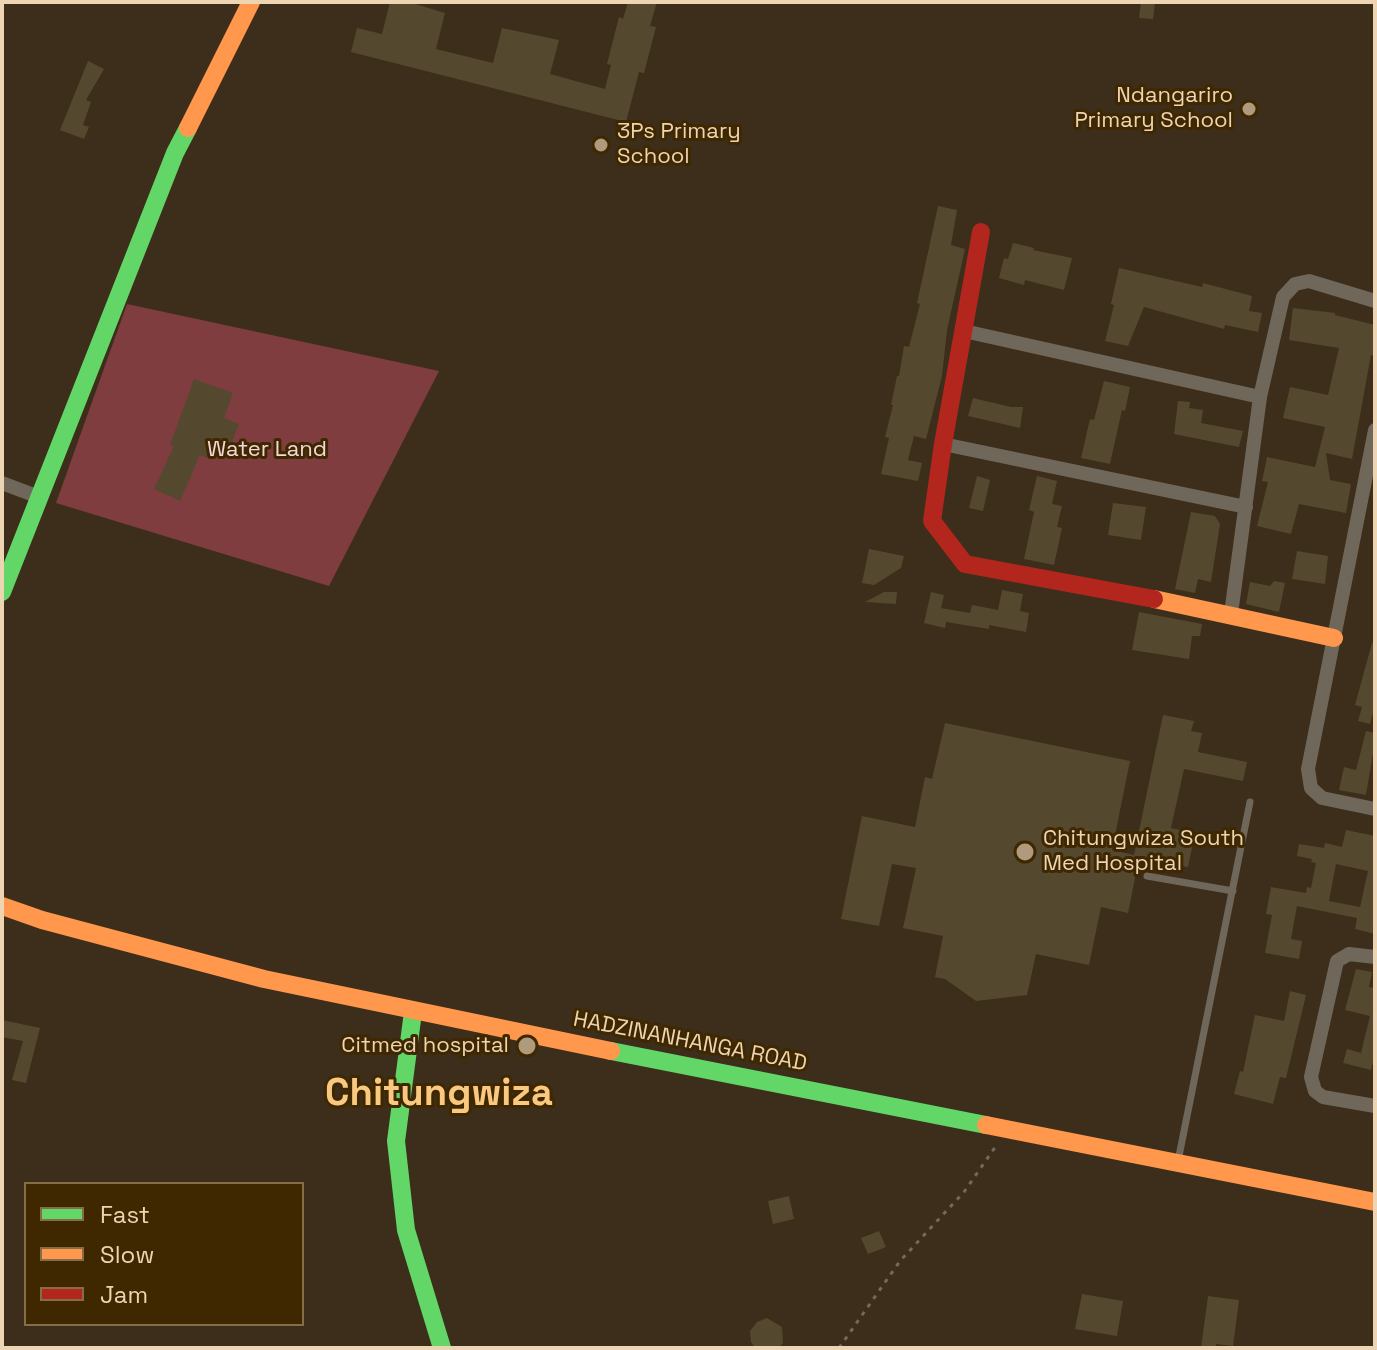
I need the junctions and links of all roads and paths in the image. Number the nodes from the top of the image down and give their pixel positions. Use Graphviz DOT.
graph roads {
  1 [pos="251,2"];
  2 [pos="981,232"];
  3 [pos="1375,301"];
  4 [pos="964,331"];
  5 [pos="1260,397"];
  6 [pos="1375,430"];
  7 [pos="943,444"];
  8 [pos="3,486"];
  9 [pos="39,497"];
  10 [pos="1246,507"];
  11 [pos="2,592"];
  12 [pos="1231,614"];
  13 [pos="1334,638"];
  14 [pos="1250,802"];
  15 [pos="1375,809"];
  16 [pos="1147,876"];
  17 [pos="1233,891"];
  18 [pos="2,906"];
  19 [pos="1375,957"];
  20 [pos="413,1012"];
  21 [pos="1375,1106"];
  22 [pos="1008,1129"];
  23 [pos="1178,1163"];
  24 [pos="1375,1202"];
  25 [pos="442,1348"];
  26 [pos="839,1348"];
  1 -- 9 [label="street"];
  2 -- 4 [label="street"];
  3 -- 5 [label="street"];
  4 -- 5 [label="street"];
  4 -- 7 [label="street"];
  5 -- 10 [label="street"];
  6 -- 13 [label="street"];
  7 -- 10 [label="street"];
  7 -- 12 [label="street"];
  8 -- 9 [label="street"];
  9 -- 11 [label="street"];
  10 -- 12 [label="street"];
  12 -- 13 [label="street"];
  13 -- 15 [label="street"];
  14 -- 17 [label="lane"];
  16 -- 17 [label="lane"];
  17 -- 23 [label="lane"];
  18 -- 20 [label="street, HADZINANHANGA ROAD"];
  19 -- 21 [label="street"];
  20 -- 22 [label="street, HADZINANHANGA ROAD"];
  20 -- 25 [label="street"];
  22 -- 23 [label="street, HADZINANHANGA ROAD"];
  22 -- 26 [label="path"];
  23 -- 24 [label="street, HADZINANHANGA ROAD"];
}
